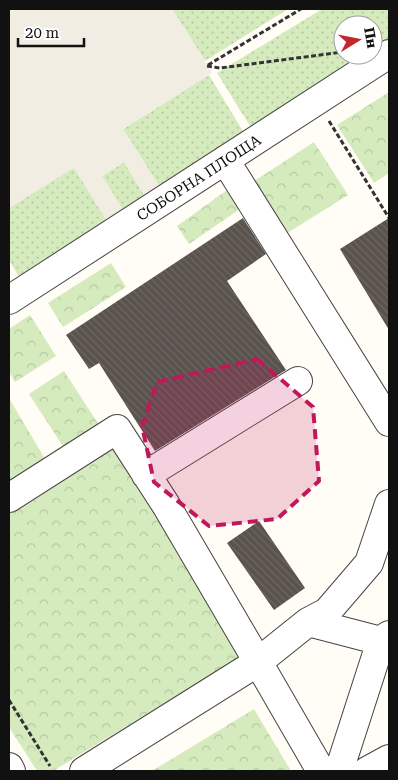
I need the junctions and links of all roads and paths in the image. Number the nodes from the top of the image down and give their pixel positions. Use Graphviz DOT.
graph roads {
  1 [pos="301,9"];
  2 [pos="333,53"];
  3 [pos="389,54"];
  4 [pos="316,101"];
  5 [pos="226,160"];
  6 [pos="389,218"];
  7 [pos="9,300"];
  8 [pos="298,381"];
  9 [pos="389,422"];
  10 [pos="146,475"];
  11 [pos="9,498"];
  12 [pos="389,504"];
  13 [pos="308,622"];
  14 [pos="385,638"];
  15 [pos="258,662"];
  16 [pos="9,700"];
  17 [pos="389,759"];
  18 [pos="50,766"];
  19 [pos="9,767"];
  20 [pos="11,771"];
  21 [pos="84,771"];
  22 [pos="321,771"];
  23 [pos="339,771"];
  24 [pos="367,771"];
  1 -- 2 [label="path"];
  3 -- 4 [label="street, СОБОРНА ПЛОЩА"];
  4 -- 5 [label="street, СОБОРНА ПЛОЩА"];
  4 -- 6 [label="path"];
  5 -- 7 [label="street, СОБОРНА ПЛОЩА"];
  5 -- 9 [label="street"];
  8 -- 10 [label="street"];
  10 -- 11 [label="street"];
  10 -- 15 [label="street"];
  12 -- 13 [label="street"];
  13 -- 14 [label="street"];
  13 -- 15 [label="street"];
  14 -- 23 [label="street"];
  15 -- 21 [label="street"];
  15 -- 22 [label="street"];
  16 -- 18 [label="path"];
  17 -- 24 [label="street"];
  19 -- 20 [label="street"];
}
